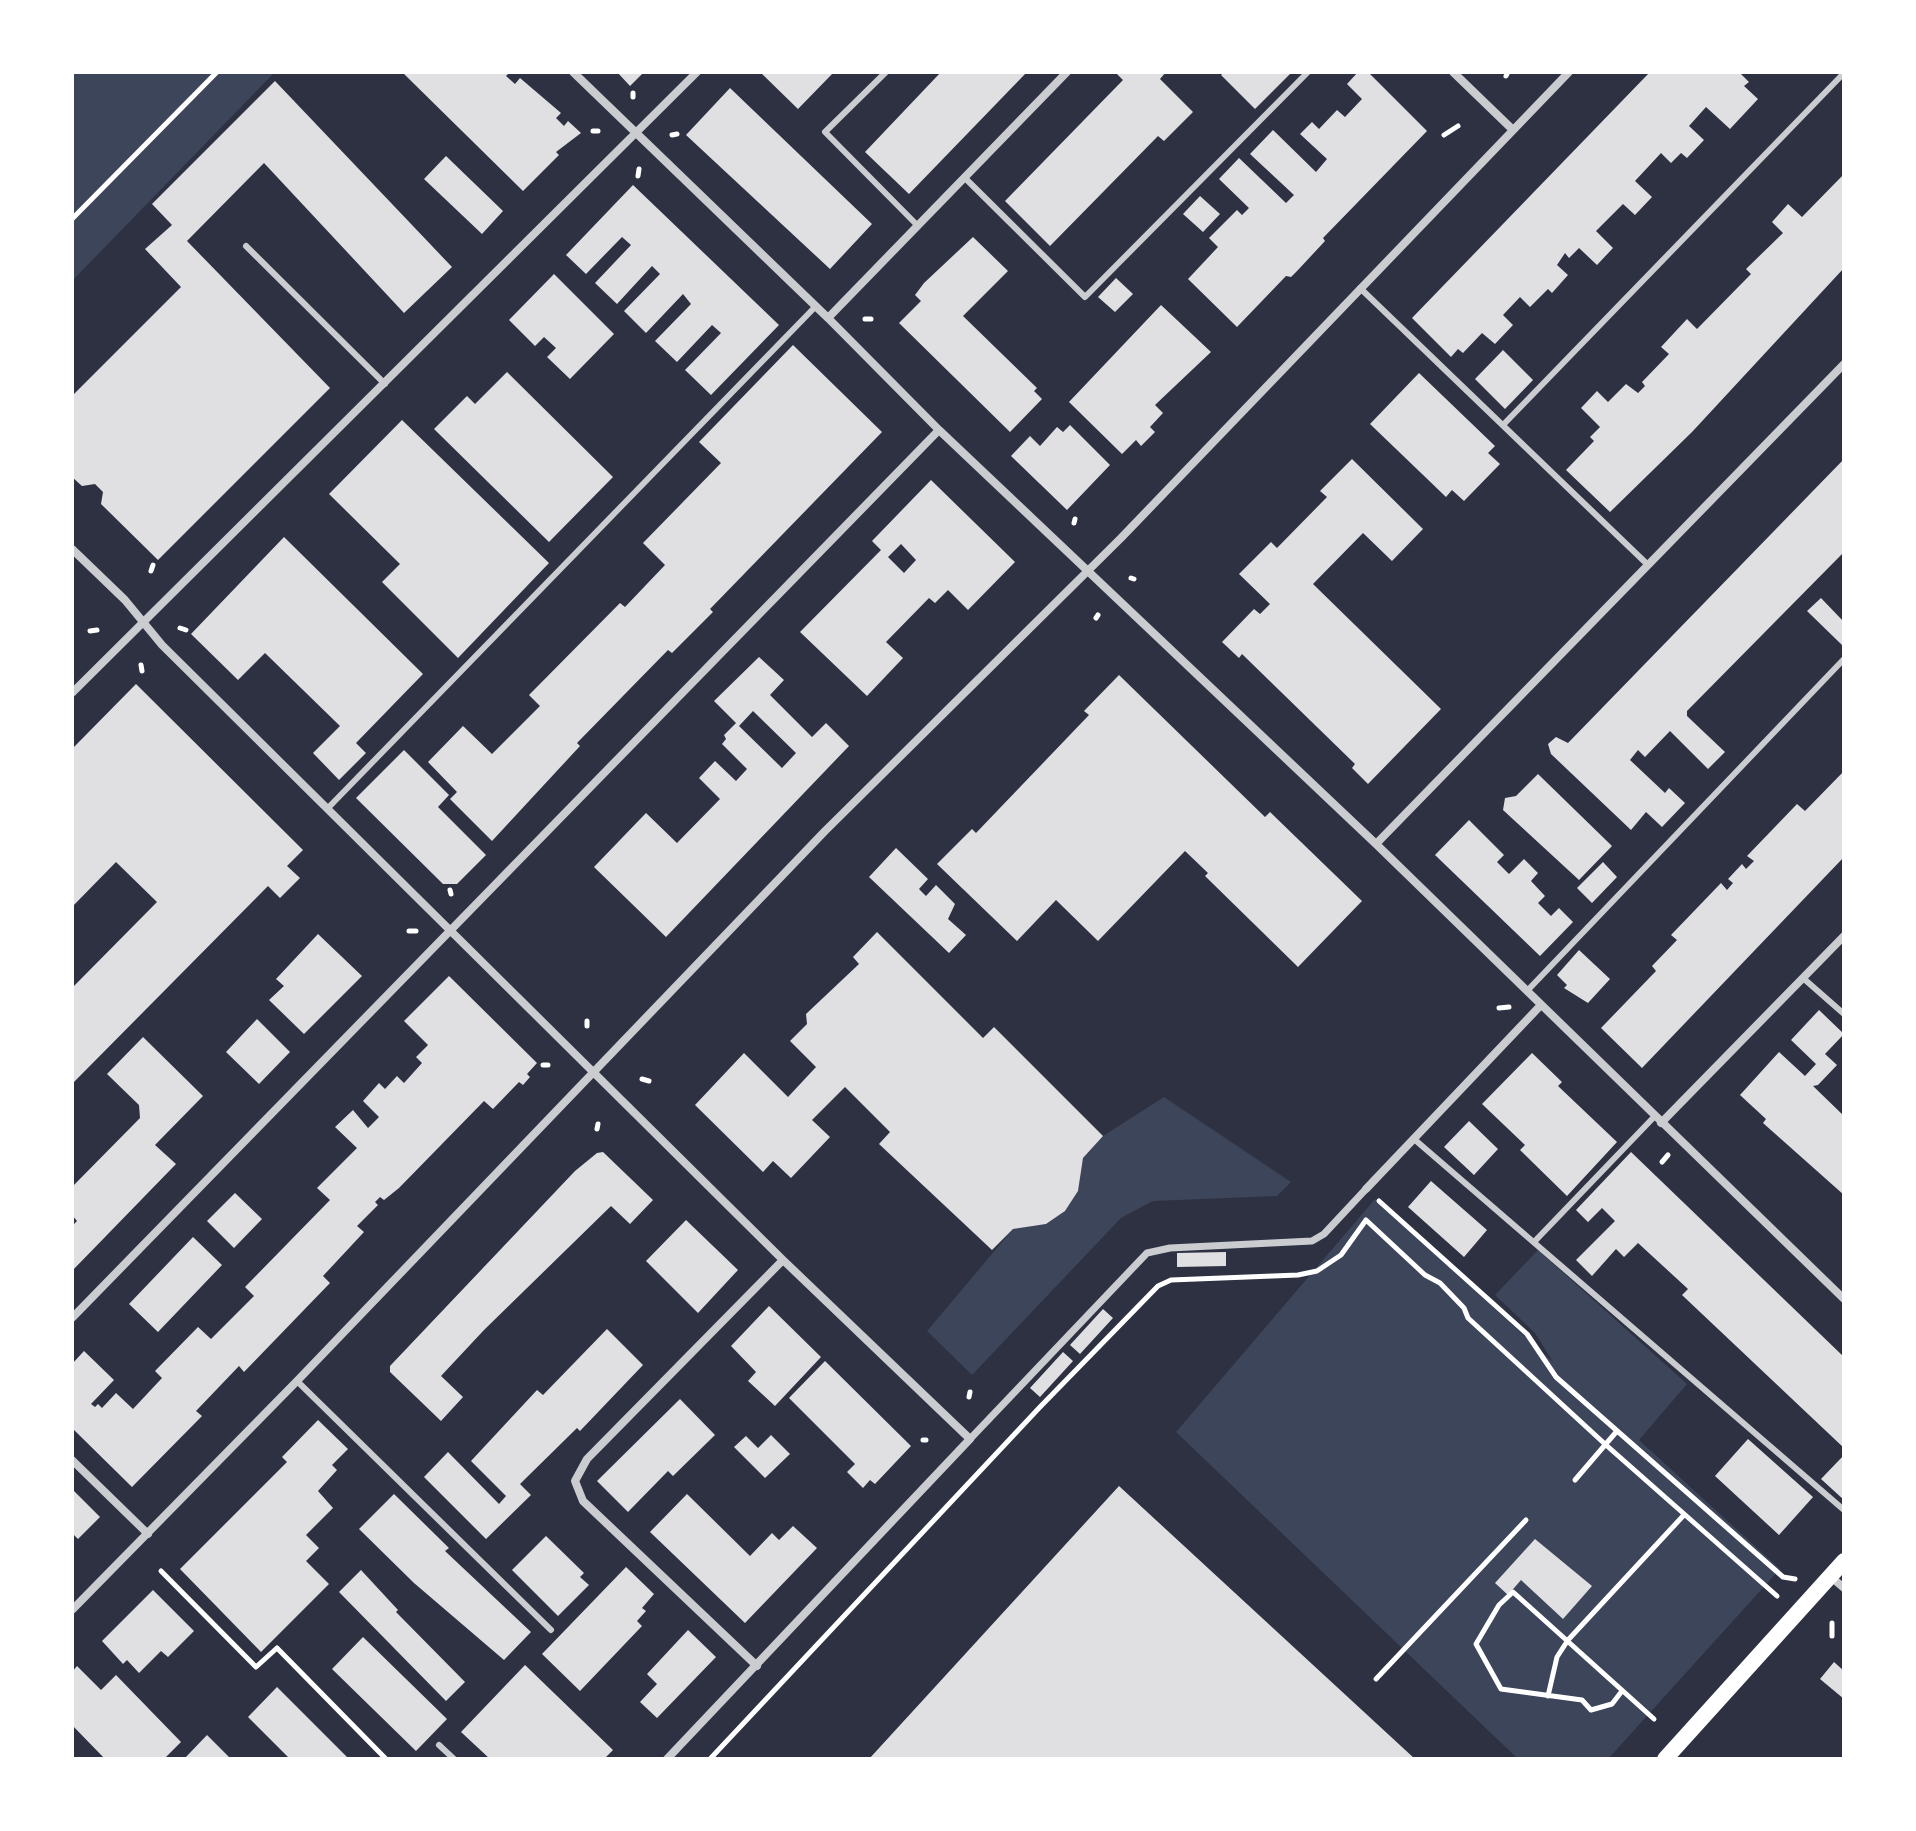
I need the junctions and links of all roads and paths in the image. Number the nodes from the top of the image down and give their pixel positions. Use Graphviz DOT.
graph roads {
  1 [pos="217,72"];
  2 [pos="573,72"];
  3 [pos="697,72"];
  4 [pos="886,72"];
  5 [pos="1067,72"];
  6 [pos="1308,72"];
  7 [pos="1453,72"];
  8 [pos="1569,72"];
  9 [pos="1844,73"];
  10 [pos="1458,126"];
  11 [pos="1512,129"];
  12 [pos="636,132"];
  13 [pos="1444,135"];
  14 [pos="965,178"];
  15 [pos="72,219"];
  16 [pos="918,226"];
  17 [pos="246,246"];
  18 [pos="1360,288"];
  19 [pos="816,306"];
  20 [pos="828,318"];
  21 [pos="1844,364"];
  22 [pos="385,384"];
  23 [pos="1504,424"];
  24 [pos="939,430"];
  25 [pos="72,549"];
  26 [pos="1647,564"];
  27 [pos="1087,570"];
  28 [pos="143,622"];
  29 [pos="1844,659"];
  30 [pos="72,693"];
  31 [pos="328,808"];
  32 [pos="1376,844"];
  33 [pos="450,929"];
  34 [pos="1844,936"];
  35 [pos="1803,978"];
  36 [pos="1527,991"];
  37 [pos="1541,1005"];
  38 [pos="1509,1007"];
  39 [pos="1499,1008"];
  40 [pos="1844,1014"];
  41 [pos="594,1072"];
  42 [pos="1658,1120"];
  43 [pos="1414,1139"];
  44 [pos="1668,1155"];
  45 [pos="1662,1162"];
  46 [pos="1366,1189"];
  47 [pos="1366,1220"];
  48 [pos="1535,1241"];
  49 [pos="783,1260"];
  50 [pos="1279,1276"];
  51 [pos="1844,1299"];
  52 [pos="72,1318"];
  53 [pos="297,1381"];
  54 [pos="1617,1431"];
  55 [pos="970,1439"];
  56 [pos="1606,1445"];
  57 [pos="72,1460"];
  58 [pos="1575,1480"];
  59 [pos="1844,1510"];
  60 [pos="1683,1516"];
  61 [pos="1526,1520"];
  62 [pos="148,1534"];
  63 [pos="1844,1561"];
  64 [pos="161,1571"];
  65 [pos="1830,1576"];
  66 [pos="1790,1579"];
  67 [pos="1844,1588"];
  68 [pos="1777,1596"];
  69 [pos="72,1610"];
  70 [pos="1832,1623"];
  71 [pos="551,1630"];
  72 [pos="1832,1636"];
  73 [pos="1568,1640"];
  74 [pos="757,1666"];
  75 [pos="1376,1679"];
  76 [pos="1622,1691"];
  77 [pos="1548,1696"];
  78 [pos="1654,1719"];
  79 [pos="439,1745"];
  80 [pos="386,1759"];
  81 [pos="454,1759"];
  82 [pos="667,1759"];
  83 [pos="710,1759"];
  84 [pos="1665,1759"];
  1 -- 15 [label="path"];
  2 -- 12 [label="street"];
  3 -- 12 [label="street"];
  4 -- 16 [label="lane"];
  5 -- 14 [label="street"];
  6 -- 14 [label="lane"];
  7 -- 11 [label="street"];
  8 -- 11 [label="street"];
  9 -- 23 [label="lane"];
  10 -- 13 [label="path"];
  11 -- 18 [label="street"];
  12 -- 19 [label="street"];
  12 -- 22 [label="street"];
  14 -- 16 [label="street"];
  16 -- 20 [label="street"];
  17 -- 22 [label="lane"];
  18 -- 23 [label="lane"];
  18 -- 27 [label="street"];
  19 -- 20 [label="street"];
  19 -- 31 [label="lane"];
  20 -- 24 [label="street"];
  21 -- 26 [label="street"];
  22 -- 28 [label="street"];
  23 -- 26 [label="lane"];
  24 -- 27 [label="street"];
  24 -- 33 [label="street"];
  25 -- 28 [label="street"];
  26 -- 32 [label="street"];
  27 -- 32 [label="street"];
  27 -- 41 [label="street"];
  28 -- 30 [label="street"];
  28 -- 31 [label="street"];
  29 -- 36 [label="lane"];
  31 -- 33 [label="street"];
  32 -- 36 [label="street"];
  33 -- 41 [label="street"];
  33 -- 52 [label="street"];
  34 -- 35 [label="street"];
  35 -- 40 [label="lane"];
  35 -- 42 [label="street"];
  36 -- 37 [label="street"];
  37 -- 42 [label="street"];
  37 -- 43 [label="street"];
  38 -- 39 [label="path"];
  41 -- 49 [label="street"];
  41 -- 53 [label="street"];
  42 -- 48 [label="lane"];
  42 -- 51 [label="street"];
  43 -- 46 [label="street"];
  43 -- 48 [label="lane"];
  44 -- 45 [label="path"];
  46 -- 54 [label="path"];
  46 -- 55 [label="street"];
  47 -- 56 [label="path"];
  48 -- 59 [label="lane"];
  49 -- 55 [label="street"];
  49 -- 74 [label="street"];
  50 -- 83 [label="path"];
  53 -- 62 [label="street"];
  53 -- 71 [label="lane"];
  54 -- 56 [label="path"];
  54 -- 66 [label="path"];
  55 -- 74 [label="street"];
  56 -- 58 [label="path"];
  56 -- 60 [label="path"];
  57 -- 62 [label="street"];
  60 -- 68 [label="path"];
  60 -- 73 [label="path"];
  61 -- 75 [label="path"];
  62 -- 69 [label="street"];
  63 -- 65 [label="main road"];
  64 -- 80 [label="path"];
  65 -- 67 [label="street"];
  65 -- 84 [label="main road"];
  70 -- 72 [label="path"];
  73 -- 76 [label="path"];
  73 -- 77 [label="path"];
  73 -- 77 [label="path"];
  74 -- 82 [label="street"];
  76 -- 77 [label="path"];
  76 -- 78 [label="path"];
  79 -- 81 [label="lane"];
}
